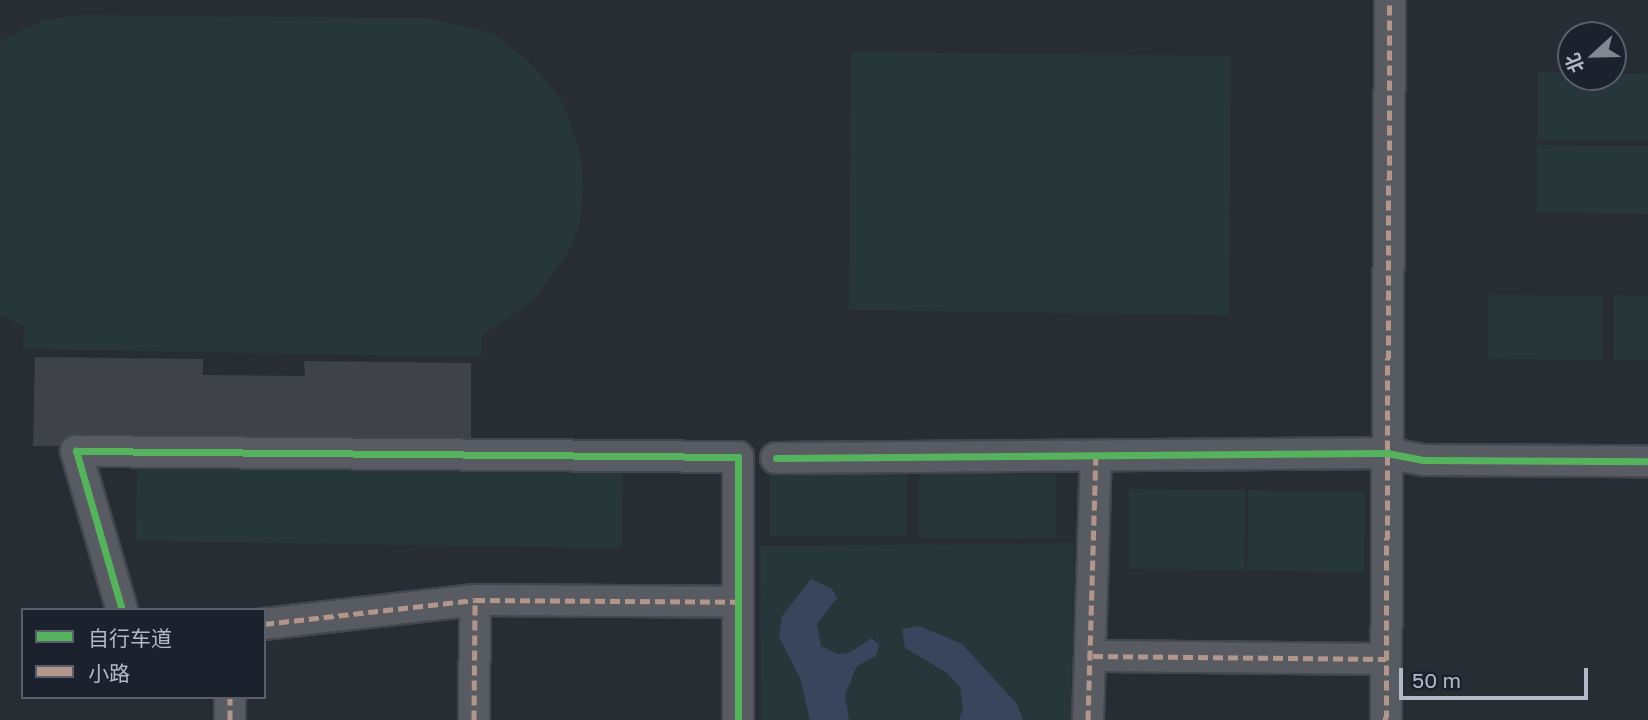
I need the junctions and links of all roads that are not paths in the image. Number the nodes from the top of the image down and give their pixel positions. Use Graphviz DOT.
graph roads {
  1 [pos="1390,0"];
  2 [pos="1387,453"];
  3 [pos="1096,456"];
  4 [pos="776,458"];
  5 [pos="1648,461"];
  6 [pos="475,600"];
  7 [pos="738,601"];
  8 [pos="121,608"];
  9 [pos="266,624"];
  10 [pos="1093,656"];
  11 [pos="1386,659"];
  12 [pos="230,699"];
  13 [pos="230,720"];
  14 [pos="474,720"];
  15 [pos="738,720"];
  16 [pos="1088,720"];
  17 [pos="1386,720"];
  1 -- 2 [label="street"];
  2 -- 3 [label="street"];
  2 -- 5 [label="street"];
  2 -- 11 [label="street"];
  3 -- 4 [label="street"];
  3 -- 10 [label="street"];
  6 -- 7 [label="street"];
  6 -- 9 [label="street"];
  6 -- 14 [label="street"];
  7 -- 8 [label="street"];
  7 -- 15 [label="street"];
  10 -- 11 [label="street"];
  10 -- 16 [label="street"];
  11 -- 17 [label="street"];
  12 -- 13 [label="street"];
}
